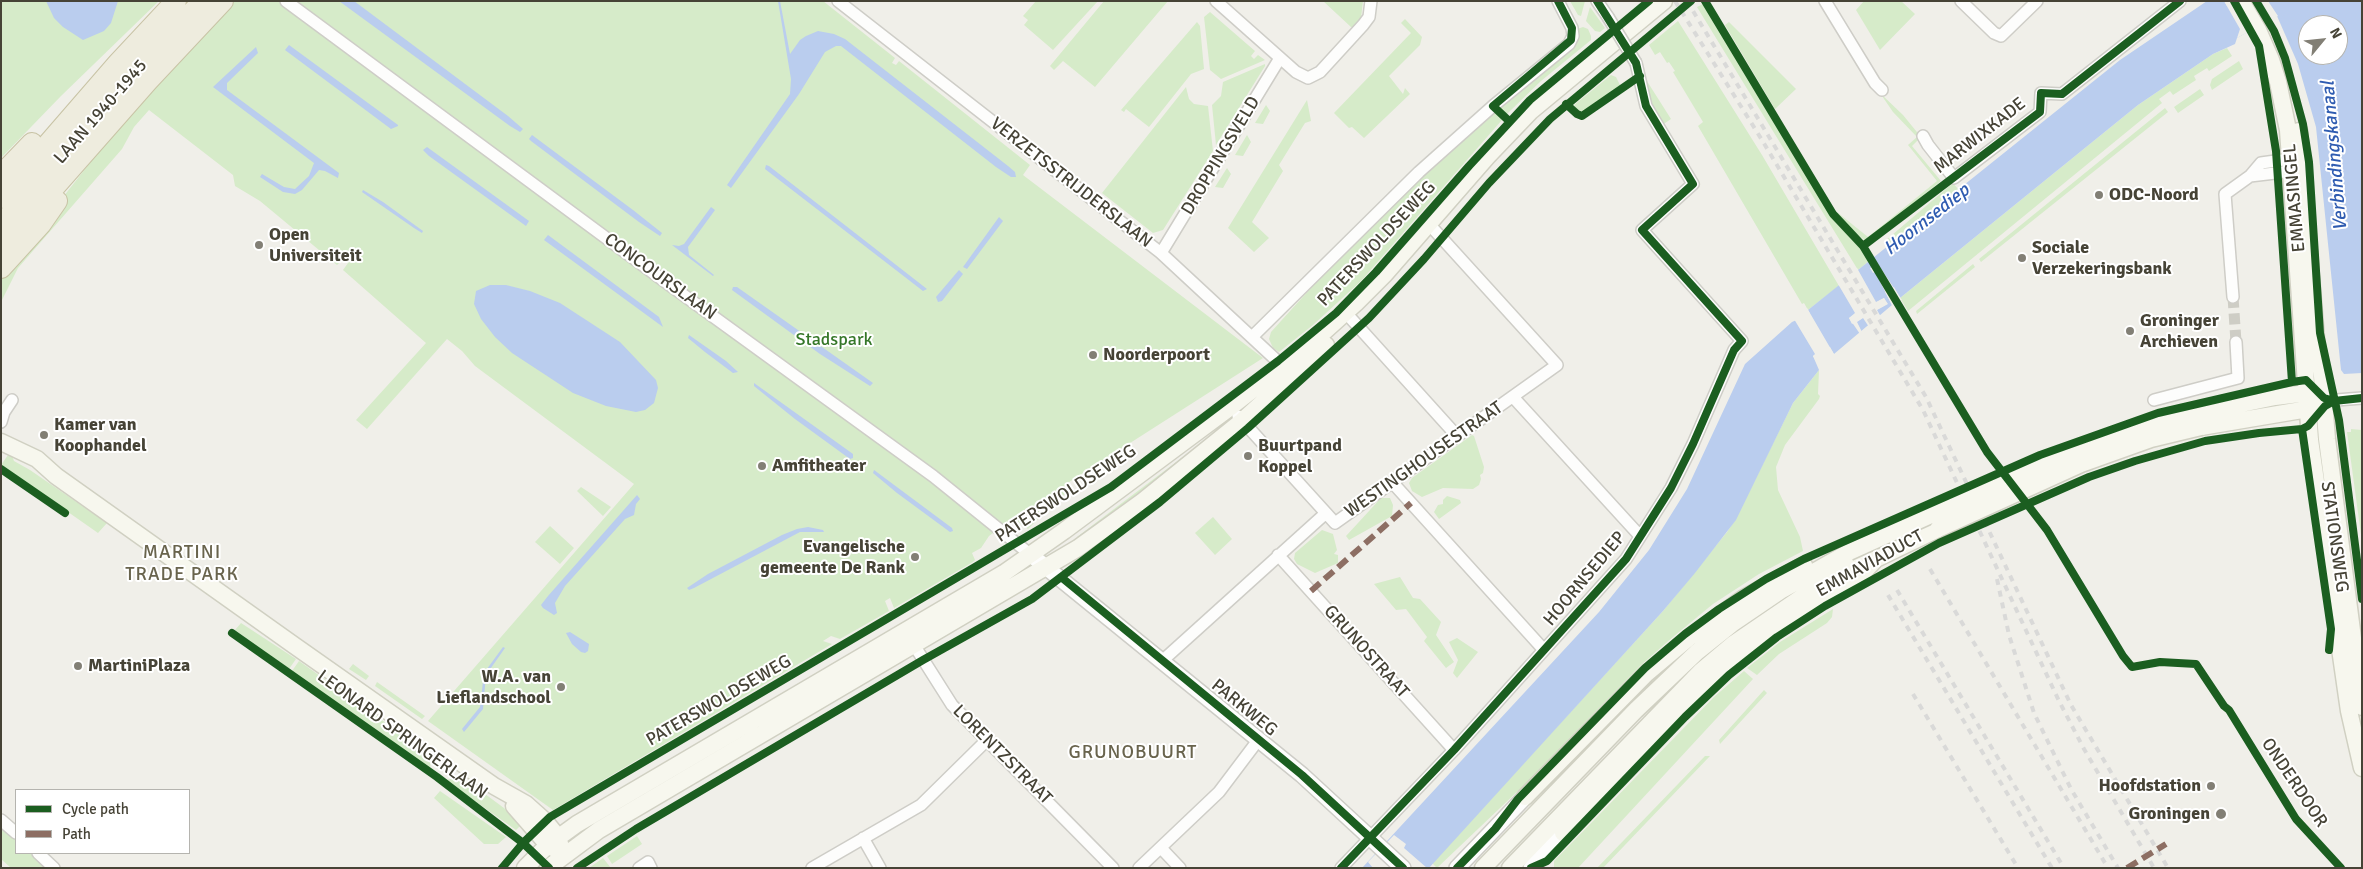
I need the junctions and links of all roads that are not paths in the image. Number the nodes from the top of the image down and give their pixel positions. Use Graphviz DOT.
graph roads {
  1 [pos="176,1"];
  2 [pos="203,1"];
  3 [pos="222,1"];
  4 [pos="286,1"];
  5 [pos="838,1"];
  6 [pos="1216,1"];
  7 [pos="1372,1"];
  8 [pos="1558,1"];
  9 [pos="1598,1"];
  10 [pos="1664,1"];
  11 [pos="1676,1"];
  12 [pos="1825,1"];
  13 [pos="1961,1"];
  14 [pos="2037,1"];
  15 [pos="2180,1"];
  16 [pos="2241,1"];
  17 [pos="2251,1"];
  18 [pos="2262,28"];
  19 [pos="1280,58"];
  20 [pos="118,63"];
  21 [pos="1882,90"];
  22 [pos="1923,136"];
  23 [pos="94,142"];
  24 [pos="2295,164"];
  25 [pos="1,175"];
  26 [pos="1,198"];
  27 [pos="1,225"];
  28 [pos="1431,227"];
  29 [pos="1,248"];
  30 [pos="1160,253"];
  31 [pos="1,268"];
  32 [pos="2233,297"];
  33 [pos="1348,316"];
  34 [pos="1253,336"];
  35 [pos="2236,342"];
  36 [pos="1288,371"];
  37 [pos="1513,397"];
  38 [pos="2362,398"];
  39 [pos="12,400"];
  40 [pos="2154,400"];
  41 [pos="2307,401"];
  42 [pos="2324,401"];
  43 [pos="1232,406"];
  44 [pos="1242,420"];
  45 [pos="2200,420"];
  46 [pos="1,422"];
  47 [pos="1457,436"];
  48 [pos="1,442"];
  49 [pos="1,452"];
  50 [pos="56,476"];
  51 [pos="1392,482"];
  52 [pos="1326,513"];
  53 [pos="1640,536"];
  54 [pos="1031,555"];
  55 [pos="1278,555"];
  56 [pos="1047,567"];
  57 [pos="1812,582"];
  58 [pos="914,645"];
  59 [pos="1544,650"];
  60 [pos="1162,661"];
  61 [pos="2362,707"];
  62 [pos="1259,739"];
  63 [pos="987,740"];
  64 [pos="1454,750"];
  65 [pos="2362,768"];
  66 [pos="1525,797"];
  67 [pos="1,820"];
  68 [pos="15,833"];
  69 [pos="1563,833"];
  70 [pos="1370,836"];
  71 [pos="863,838"];
  72 [pos="553,841"];
  73 [pos="1161,848"];
  74 [pos="39,854"];
  75 [pos="564,854"];
  76 [pos="1533,867"];
  77 [pos="54,868"];
  78 [pos="524,868"];
  79 [pos="548,868"];
  80 [pos="639,868"];
  81 [pos="651,868"];
  82 [pos="812,868"];
  83 [pos="880,868"];
  84 [pos="1113,868"];
  85 [pos="1140,868"];
  86 [pos="1180,868"];
  87 [pos="1342,868"];
  88 [pos="1403,868"];
  89 [pos="1457,868"];
  90 [pos="1483,868"];
  91 [pos="1510,868"];
  1 -- 20 [label="highway, LAAN 1940-1945"];
  2 -- 27 [label="highway, LAAN 1940-1945"];
  3 -- 23 [label="highway"];
  4 -- 54 [label="street, CONCOURSLAAN"];
  5 -- 30 [label="street, VERZETSSTRIJDERSLAAN"];
  6 -- 19 [label="street"];
  7 -- 19 [label="street"];
  8 -- 34 [label="street, PATERSWOLDSEWEG"];
  9 -- 53 [label="street, HOORNSEDIEP, bridge"];
  10 -- 28 [label="main road, PATERSWOLDSEWEG"];
  11 -- 28 [label="main road, PATERSWOLDSEWEG"];
  12 -- 21 [label="street"];
  13 -- 14 [label="street"];
  15 -- 22 [label="street, MARWIXKADE"];
  16 -- 18 [label="main road"];
  17 -- 18 [label="main road"];
  18 -- 24 [label="main road, EMMASINGEL"];
  19 -- 30 [label="street, DROPPINGSVELD"];
  20 -- 25 [label="highway"];
  20 -- 26 [label="highway, LAAN 1940-1945"];
  23 -- 29 [label="highway"];
  23 -- 31 [label="highway"];
  24 -- 32 [label="street"];
  24 -- 41 [label="main road, EMMASINGEL"];
  24 -- 42 [label="main road, EMMASINGEL"];
  28 -- 33 [label="main road, PATERSWOLDSEWEG"];
  28 -- 37 [label="street, WESTINGHOUSESTRAAT"];
  30 -- 34 [label="street, VERZETSSTRIJDERSLAAN"];
  33 -- 36 [label="main road, PATERSWOLDSEWEG"];
  33 -- 47 [label="street"];
  34 -- 36 [label="street, VERZETSSTRIJDERSLAAN"];
  35 -- 40 [label="street"];
  36 -- 43 [label="main road, PATERSWOLDSEWEG"];
  36 -- 44 [label="main road, PATERSWOLDSEWEG"];
  37 -- 47 [label="street, WESTINGHOUSESTRAAT"];
  37 -- 53 [label="street"];
  38 -- 42 [label="street"];
  39 -- 46 [label="street"];
  41 -- 42 [label="main road, EMMAVIADUCT"];
  41 -- 45 [label="main road, EMMAVIADUCT"];
  41 -- 65 [label="main road, STATIONSWEG"];
  42 -- 61 [label="main road, STATIONSWEG"];
  43 -- 44 [label="street"];
  43 -- 54 [label="main road, PATERSWOLDSEWEG"];
  44 -- 52 [label="street"];
  44 -- 56 [label="main road, PATERSWOLDSEWEG"];
  45 -- 57 [label="main road, EMMAVIADUCT, bridge"];
  45 -- 57 [label="main road, EMMAVIADUCT, bridge"];
  47 -- 51 [label="street, WESTINGHOUSESTRAAT"];
  48 -- 50 [label="main road, LEONARD SPRINGERLAAN"];
  49 -- 50 [label="main road, LEONARD SPRINGERLAAN"];
  50 -- 72 [label="main road, LEONARD SPRINGERLAAN"];
  51 -- 52 [label="street, WESTINGHOUSESTRAAT"];
  51 -- 59 [label="street"];
  52 -- 55 [label="street, WESTINGHOUSESTRAAT"];
  53 -- 59 [label="street, HOORNSEDIEP"];
  54 -- 56 [label="street, PARKWEG"];
  54 -- 72 [label="main road, PATERSWOLDSEWEG"];
  55 -- 60 [label="street, WESTINGHOUSESTRAAT"];
  55 -- 64 [label="street, GRUNOSTRAAT"];
  56 -- 58 [label="main road, PATERSWOLDSEWEG"];
  56 -- 60 [label="street, PARKWEG"];
  57 -- 66 [label="main road"];
  57 -- 69 [label="main road"];
  57 -- 90 [label="main road, EMMAVIADUCT"];
  57 -- 91 [label="main road, EMMAVIADUCT"];
  58 -- 63 [label="street, LORENTZSTRAAT"];
  58 -- 75 [label="main road, PATERSWOLDSEWEG"];
  59 -- 64 [label="street, HOORNSEDIEP"];
  60 -- 62 [label="street, PARKWEG"];
  62 -- 70 [label="street, PARKWEG"];
  62 -- 73 [label="street"];
  63 -- 71 [label="street"];
  63 -- 84 [label="street, LORENTZSTRAAT"];
  64 -- 70 [label="street, HOORNSEDIEP"];
  66 -- 89 [label="street"];
  67 -- 68 [label="street"];
  69 -- 76 [label="street"];
  70 -- 87 [label="street, HOORNSEDIEP"];
  70 -- 88 [label="street, PARKWEG"];
  71 -- 82 [label="street"];
  71 -- 83 [label="street"];
  72 -- 75 [label="main road, LEONARD SPRINGERLAAN"];
  72 -- 78 [label="main road, PATERSWOLDSEWEG"];
  73 -- 85 [label="street"];
  73 -- 86 [label="street"];
  74 -- 77 [label="street"];
  75 -- 79 [label="main road, PATERSWOLDSEWEG"];
  80 -- 81 [label="street"];
}
